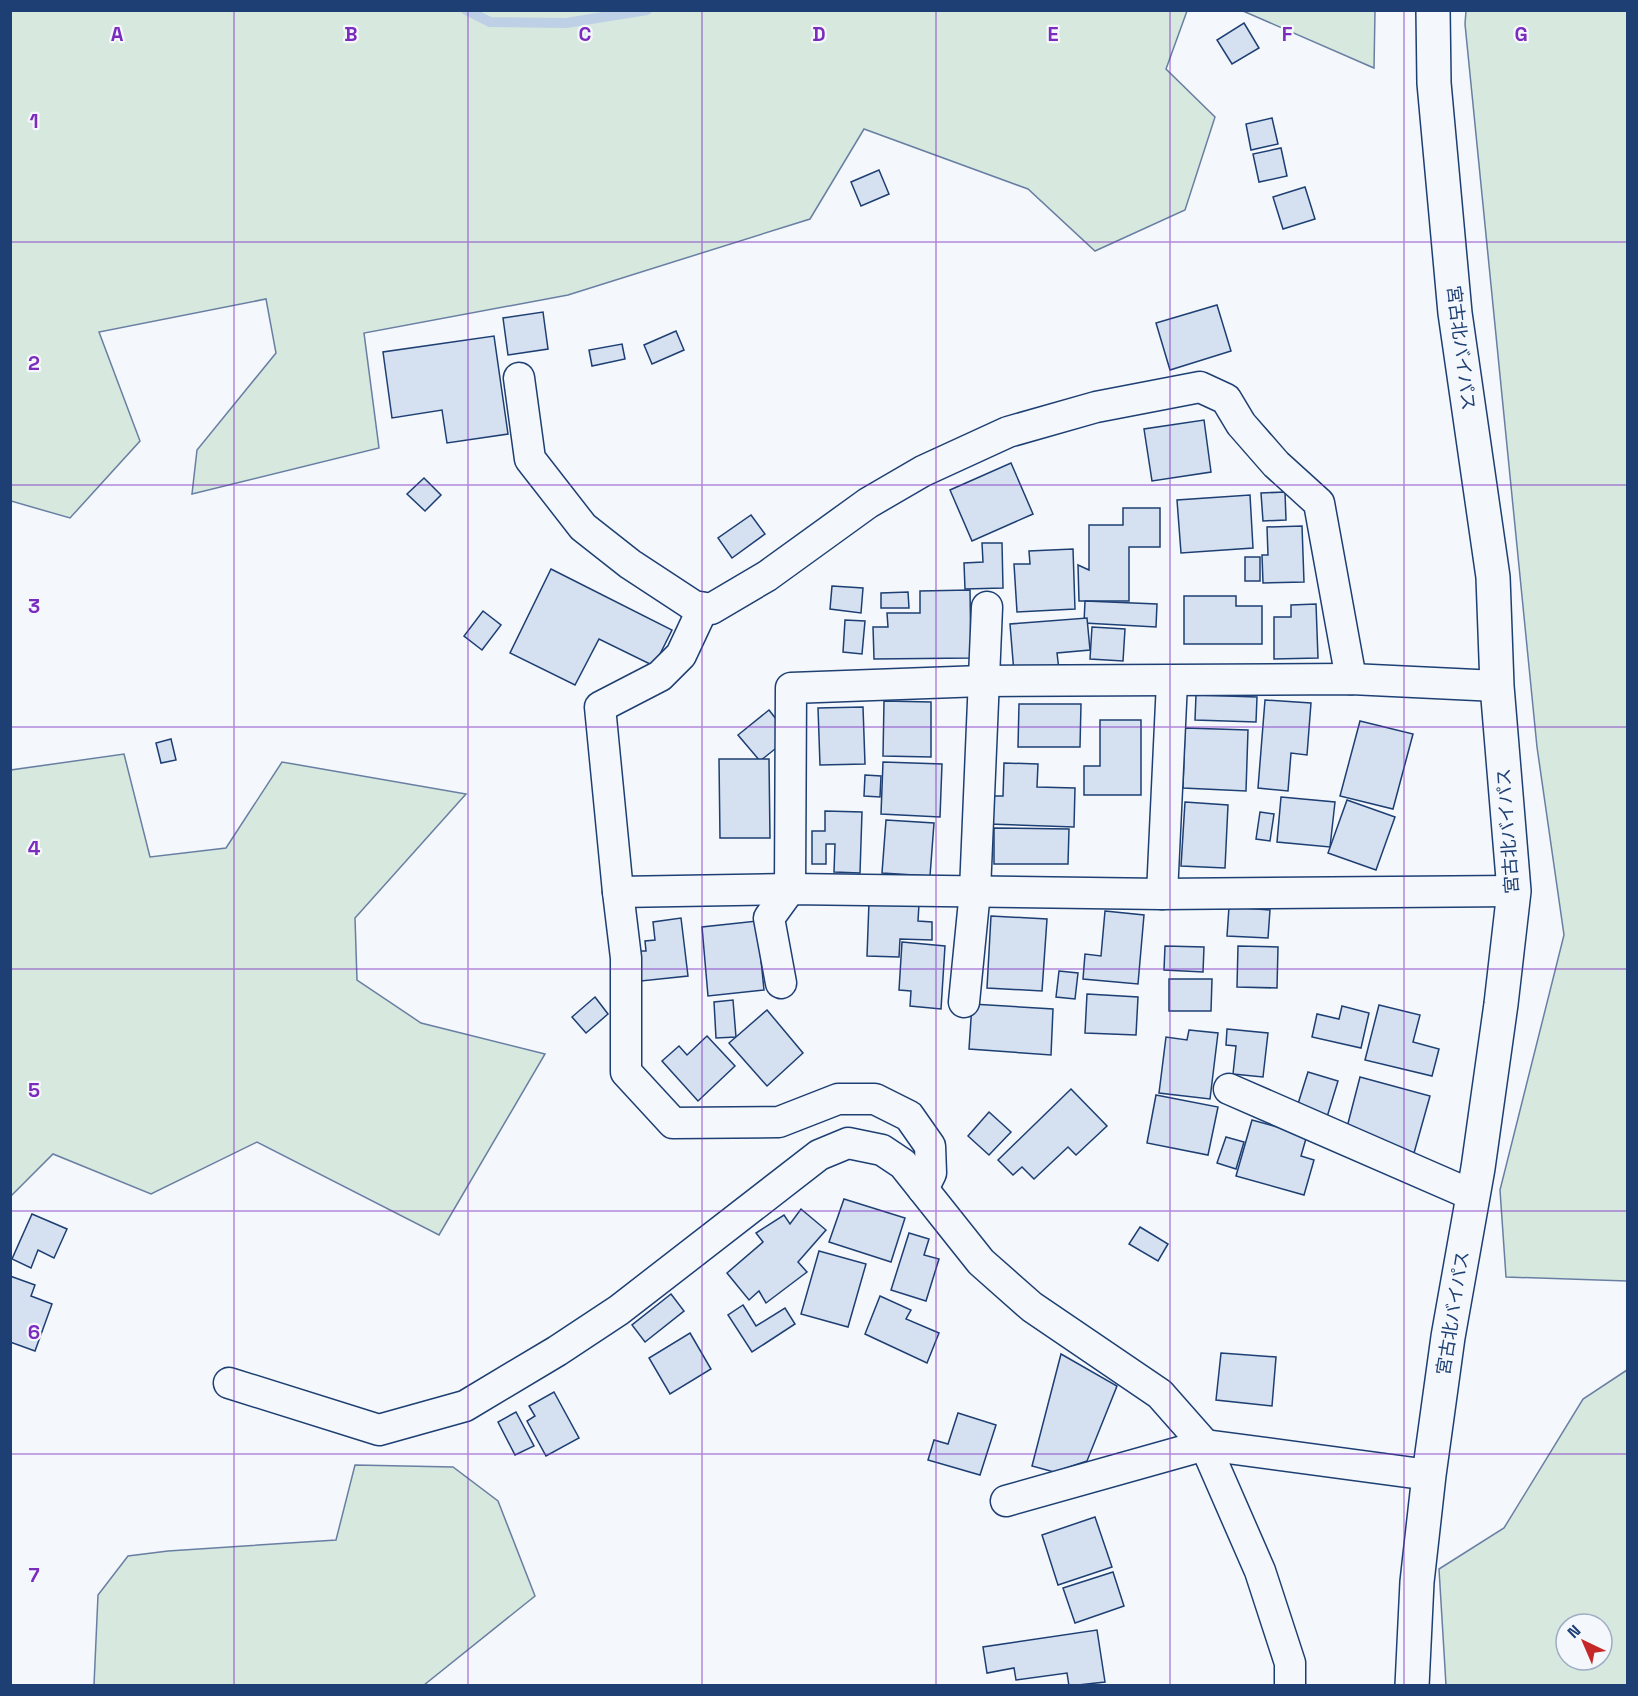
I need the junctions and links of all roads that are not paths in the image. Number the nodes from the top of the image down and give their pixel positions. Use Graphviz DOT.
graph roads {
  1 [pos="1433,10"];
  2 [pos="519,378"];
  3 [pos="987,606"];
  4 [pos="703,608"];
  5 [pos="1351,680"];
  6 [pos="982,681"];
  7 [pos="1172,682"];
  8 [pos="1497,686"];
  9 [pos="790,889"];
  10 [pos="975,891"];
  11 [pos="1514,891"];
  12 [pos="618,892"];
  13 [pos="1162,894"];
  14 [pos="781,982"];
  15 [pos="964,1002"];
  16 [pos="1228,1089"];
  17 [pos="923,1190"];
  18 [pos="1472,1195"];
  19 [pos="229,1383"];
  20 [pos="1205,1445"];
  21 [pos="1429,1475"];
  22 [pos="1006,1501"];
  23 [pos="1290,1686"];
  24 [pos="1412,1686"];
  1 -- 8 [label="highway, 宮古北バイパス"];
  2 -- 4 [label="street"];
  3 -- 6 [label="street"];
  4 -- 5 [label="street"];
  4 -- 12 [label="street"];
  5 -- 7 [label="street"];
  5 -- 8 [label="street"];
  6 -- 7 [label="street"];
  6 -- 9 [label="street"];
  6 -- 10 [label="street"];
  7 -- 13 [label="street"];
  8 -- 11 [label="highway, 宮古北バイパス"];
  9 -- 10 [label="street"];
  9 -- 12 [label="street"];
  9 -- 14 [label="street"];
  10 -- 13 [label="street"];
  10 -- 15 [label="street"];
  11 -- 13 [label="street"];
  11 -- 18 [label="highway, 宮古北バイパス"];
  12 -- 17 [label="street"];
  16 -- 18 [label="street"];
  17 -- 19 [label="street"];
  17 -- 20 [label="street"];
  18 -- 21 [label="highway, 宮古北バイパス"];
  20 -- 21 [label="street"];
  20 -- 22 [label="street"];
  20 -- 23 [label="street"];
  21 -- 24 [label="highway, 宮古北バイパス"];
}
